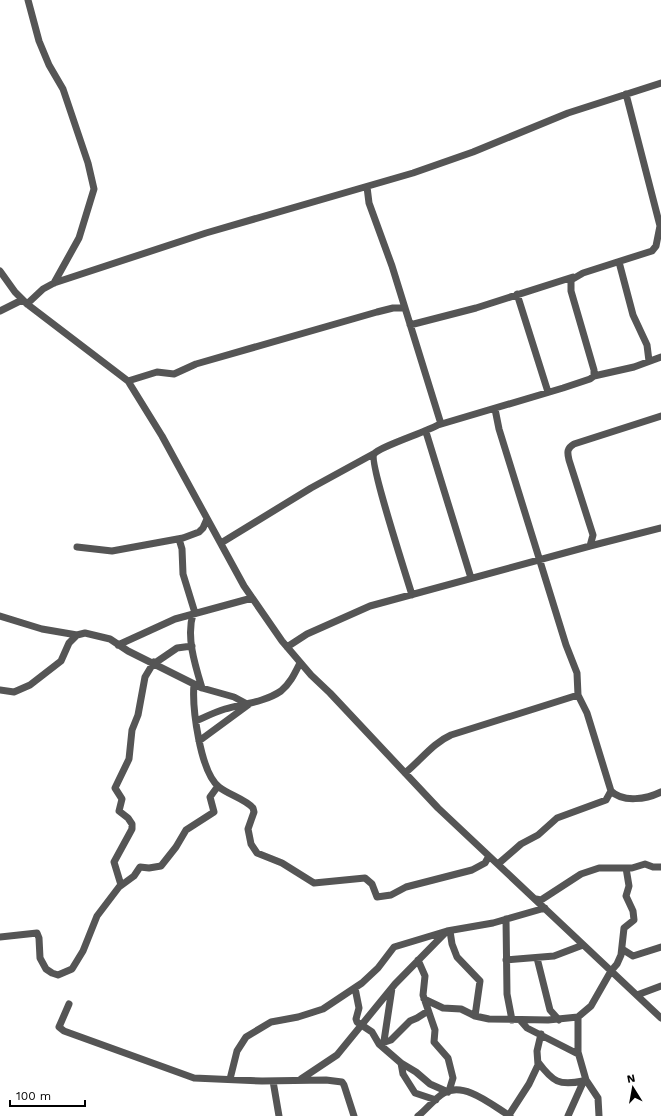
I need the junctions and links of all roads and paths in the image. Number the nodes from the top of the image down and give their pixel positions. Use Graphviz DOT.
graph roads {
  1 [pos="28,0"];
  2 [pos="661,83"];
  3 [pos="626,94"];
  4 [pos="367,187"];
  5 [pos="658,251"];
  6 [pos="619,262"];
  7 [pos="0,271"];
  8 [pos="574,276"];
  9 [pos="54,283"];
  10 [pos="517,294"];
  11 [pos="25,302"];
  12 [pos="404,308"];
  13 [pos="0,311"];
  14 [pos="410,325"];
  15 [pos="661,357"];
  16 [pos="649,361"];
  17 [pos="594,376"];
  18 [pos="128,381"];
  19 [pos="548,392"];
  20 [pos="495,409"];
  21 [pos="661,416"];
  22 [pos="441,424"];
  23 [pos="426,432"];
  24 [pos="375,453"];
  25 [pos="207,519"];
  26 [pos="661,528"];
  27 [pos="179,539"];
  28 [pos="221,542"];
  29 [pos="590,546"];
  30 [pos="77,547"];
  31 [pos="540,560"];
  32 [pos="471,578"];
  33 [pos="412,595"];
  34 [pos="252,598"];
  35 [pos="194,614"];
  36 [pos="0,616"];
  37 [pos="77,635"];
  38 [pos="118,645"];
  39 [pos="192,646"];
  40 [pos="287,647"];
  41 [pos="154,662"];
  42 [pos="300,663"];
  43 [pos="194,684"];
  44 [pos="202,688"];
  45 [pos="2,692"];
  46 [pos="578,695"];
  47 [pos="249,704"];
  48 [pos="196,721"];
  49 [pos="199,741"];
  50 [pos="405,773"];
  51 [pos="218,786"];
  52 [pos="611,791"];
  53 [pos="661,792"];
  54 [pos="489,856"];
  55 [pos="498,864"];
  56 [pos="661,867"];
  57 [pos="626,868"];
  58 [pos="121,885"];
  59 [pos="536,899"];
  60 [pos="545,908"];
  61 [pos="506,919"];
  62 [pos="448,931"];
  63 [pos="0,937"];
  64 [pos="583,945"];
  65 [pos="661,947"];
  66 [pos="622,949"];
  67 [pos="537,958"];
  68 [pos="418,960"];
  69 [pos="506,960"];
  70 [pos="611,971"];
  71 [pos="661,986"];
  72 [pos="355,988"];
  73 [pos="392,988"];
  74 [pos="637,995"];
  75 [pos="424,999"];
  76 [pos="69,1004"];
  77 [pos="428,1011"];
  78 [pos="475,1016"];
  79 [pos="578,1017"];
  80 [pos="661,1018"];
  81 [pos="512,1020"];
  82 [pos="520,1020"];
  83 [pos="559,1020"];
  84 [pos="361,1024"];
  85 [pos="541,1034"];
  86 [pos="381,1043"];
  87 [pos="578,1054"];
  88 [pos="538,1062"];
  89 [pos="401,1064"];
  90 [pos="230,1079"];
  91 [pos="301,1079"];
  92 [pos="584,1079"];
  93 [pos="273,1081"];
  94 [pos="448,1092"];
  95 [pos="436,1100"];
  96 [pos="505,1115"];
  97 [pos="279,1116"];
  98 [pos="354,1116"];
  99 [pos="418,1116"];
  100 [pos="568,1116"];
  101 [pos="599,1116"];
  1 -- 9 [label="street"];
  2 -- 3 [label="street"];
  3 -- 4 [label="street"];
  3 -- 5 [label="street"];
  4 -- 9 [label="street"];
  4 -- 12 [label="street"];
  5 -- 6 [label="street"];
  6 -- 8 [label="street"];
  6 -- 16 [label="street"];
  7 -- 11 [label="street"];
  8 -- 10 [label="street"];
  8 -- 17 [label="street"];
  9 -- 11 [label="street"];
  10 -- 14 [label="street"];
  10 -- 19 [label="street"];
  11 -- 13 [label="street"];
  11 -- 18 [label="street"];
  12 -- 14 [label="street"];
  12 -- 18 [label="street"];
  14 -- 22 [label="street"];
  15 -- 16 [label="street"];
  16 -- 17 [label="street"];
  17 -- 19 [label="street"];
  18 -- 25 [label="street"];
  19 -- 20 [label="street"];
  20 -- 22 [label="street"];
  20 -- 31 [label="street"];
  21 -- 29 [label="street"];
  22 -- 23 [label="street"];
  23 -- 24 [label="street"];
  23 -- 32 [label="street"];
  24 -- 28 [label="street"];
  24 -- 33 [label="street"];
  25 -- 27 [label="street"];
  25 -- 28 [label="street"];
  26 -- 29 [label="street"];
  27 -- 30 [label="street"];
  27 -- 35 [label="street"];
  28 -- 34 [label="street"];
  29 -- 31 [label="street"];
  31 -- 32 [label="street"];
  31 -- 46 [label="street"];
  32 -- 33 [label="street"];
  33 -- 40 [label="street"];
  34 -- 35 [label="street"];
  34 -- 40 [label="street"];
  35 -- 38 [label="street"];
  35 -- 39 [label="street"];
  36 -- 37 [label="street"];
  37 -- 38 [label="street"];
  37 -- 45 [label="street"];
  38 -- 41 [label="street"];
  39 -- 41 [label="street"];
  39 -- 44 [label="street"];
  40 -- 42 [label="street"];
  41 -- 43 [label="street"];
  41 -- 58 [label="street"];
  42 -- 47 [label="street"];
  42 -- 50 [label="street"];
  43 -- 44 [label="street"];
  43 -- 48 [label="street"];
  44 -- 47 [label="street"];
  46 -- 50 [label="street"];
  46 -- 52 [label="street"];
  47 -- 48 [label="street"];
  47 -- 49 [label="street"];
  48 -- 49 [label="street"];
  49 -- 51 [label="street"];
  50 -- 54 [label="street"];
  51 -- 54 [label="street"];
  51 -- 58 [label="street"];
  52 -- 53 [label="street"];
  52 -- 55 [label="street"];
  54 -- 55 [label="street"];
  55 -- 59 [label="street"];
  56 -- 57 [label="street"];
  57 -- 59 [label="street"];
  57 -- 66 [label="street"];
  58 -- 63 [label="street"];
  59 -- 60 [label="street"];
  60 -- 61 [label="street"];
  60 -- 64 [label="street"];
  61 -- 62 [label="street"];
  61 -- 69 [label="street"];
  62 -- 68 [label="street"];
  62 -- 72 [label="street"];
  62 -- 78 [label="street"];
  64 -- 67 [label="street"];
  64 -- 70 [label="street"];
  65 -- 66 [label="street"];
  66 -- 70 [label="street"];
  67 -- 69 [label="street"];
  67 -- 83 [label="street"];
  68 -- 73 [label="street"];
  68 -- 75 [label="street"];
  69 -- 81 [label="street"];
  70 -- 74 [label="street"];
  70 -- 79 [label="street"];
  71 -- 74 [label="street"];
  72 -- 84 [label="street"];
  72 -- 90 [label="street"];
  73 -- 84 [label="street"];
  73 -- 86 [label="street"];
  74 -- 80 [label="street"];
  75 -- 77 [label="street"];
  75 -- 78 [label="street"];
  76 -- 90 [label="street"];
  77 -- 86 [label="street"];
  77 -- 94 [label="street"];
  78 -- 81 [label="street"];
  79 -- 83 [label="street"];
  79 -- 87 [label="street"];
  81 -- 82 [label="street"];
  82 -- 83 [label="street"];
  82 -- 85 [label="street"];
  84 -- 86 [label="street"];
  84 -- 91 [label="street"];
  85 -- 87 [label="street"];
  85 -- 88 [label="street"];
  86 -- 89 [label="street"];
  87 -- 92 [label="street"];
  88 -- 92 [label="street"];
  88 -- 96 [label="street"];
  89 -- 94 [label="street"];
  89 -- 95 [label="street"];
  90 -- 93 [label="street"];
  91 -- 93 [label="street"];
  91 -- 98 [label="street"];
  92 -- 100 [label="street"];
  92 -- 101 [label="street"];
  93 -- 97 [label="street"];
  94 -- 95 [label="street"];
  94 -- 96 [label="street"];
  95 -- 99 [label="street"];
}
